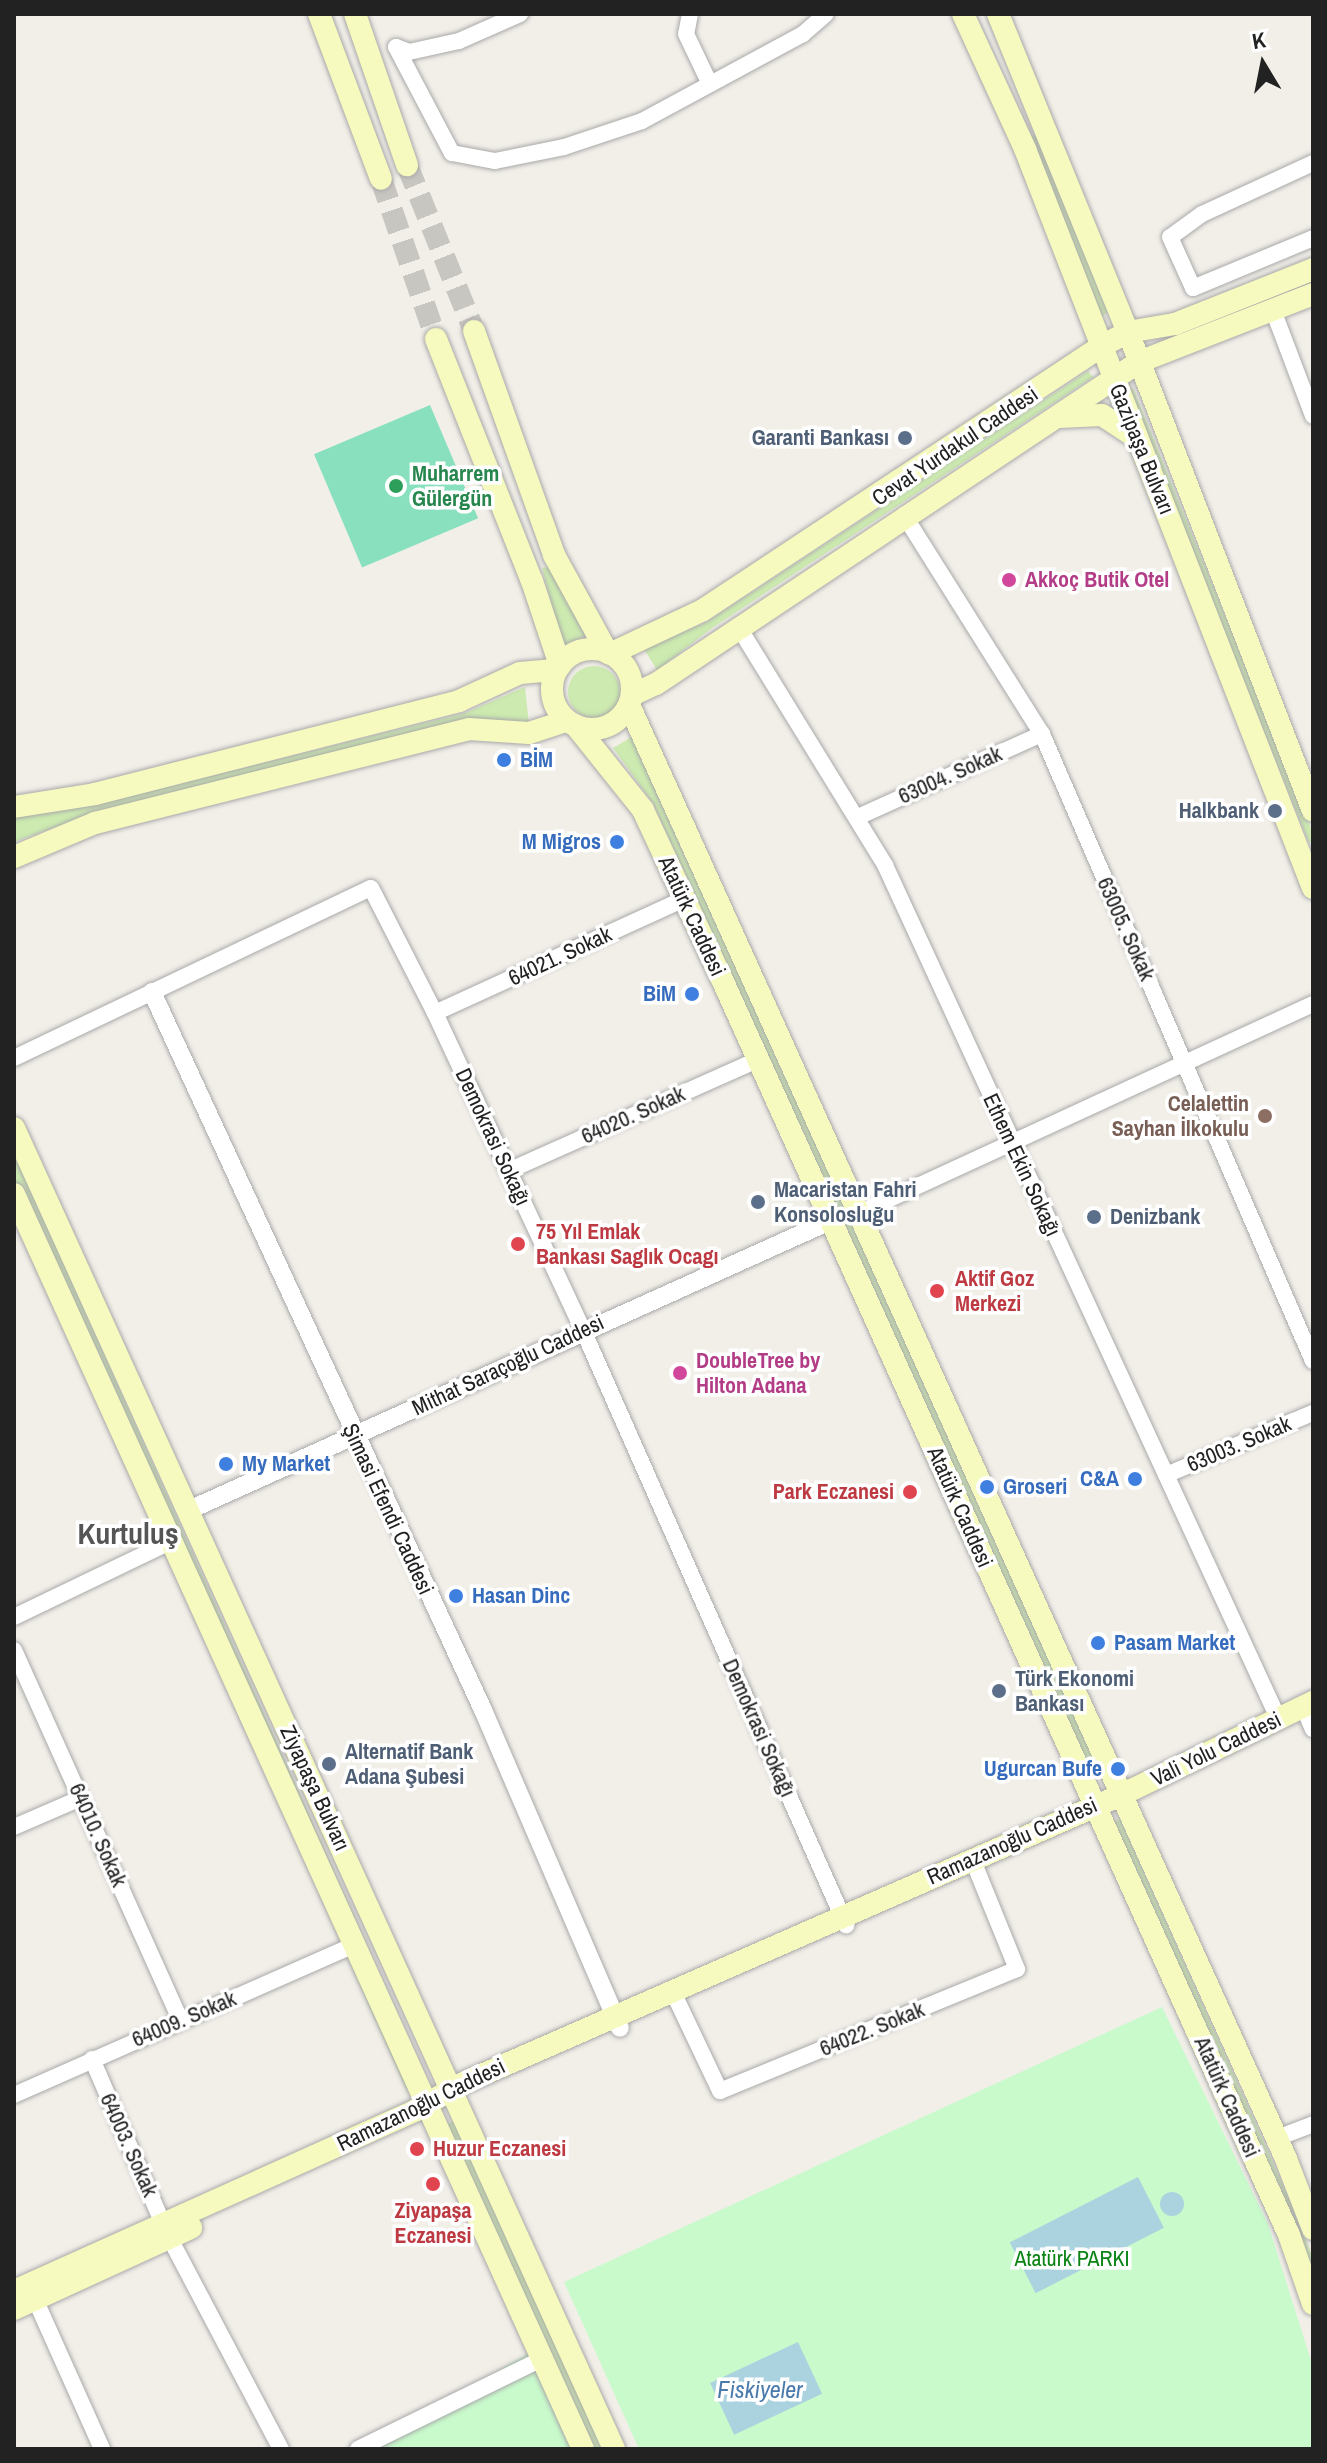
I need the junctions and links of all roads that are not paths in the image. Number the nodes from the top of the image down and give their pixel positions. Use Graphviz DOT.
graph roads {
  1 [pos="319,14"];
  2 [pos="355,14"];
  3 [pos="520,14"];
  4 [pos="690,14"];
  5 [pos="826,14"];
  6 [pos="963,14"];
  7 [pos="998,14"];
  8 [pos="710,84"];
  9 [pos="1313,163"];
  10 [pos="407,165"];
  11 [pos="381,179"];
  12 [pos="1313,238"];
  13 [pos="1313,269"];
  14 [pos="1313,294"];
  15 [pos="1273,310"];
  16 [pos="474,331"];
  17 [pos="1128,332"];
  18 [pos="436,339"];
  19 [pos="1100,347"];
  20 [pos="1139,362"];
  21 [pos="1113,378"];
  22 [pos="1313,416"];
  23 [pos="1053,417"];
  24 [pos="1138,439"];
  25 [pos="904,515"];
  26 [pos="738,626"];
  27 [pos="609,653"];
  28 [pos="559,668"];
  29 [pos="630,700"];
  30 [pos="572,724"];
  31 [pos="1042,734"];
  32 [pos="14,807"];
  33 [pos="1313,811"];
  34 [pos="858,817"];
  35 [pos="14,857"];
  36 [pos="1313,888"];
  37 [pos="684,899"];
  38 [pos="152,992"];
  39 [pos="1313,1004"];
  40 [pos="435,1013"];
  41 [pos="14,1058"];
  42 [pos="759,1059"];
  43 [pos="1186,1062"];
  44 [pos="14,1128"];
  45 [pos="1011,1143"];
  46 [pos="508,1171"];
  47 [pos="14,1194"];
  48 [pos="857,1214"];
  49 [pos="830,1221"];
  50 [pos="583,1330"];
  51 [pos="1313,1361"];
  52 [pos="1313,1413"];
  53 [pos="354,1436"];
  54 [pos="1166,1475"];
  55 [pos="187,1511"];
  56 [pos="170,1542"];
  57 [pos="14,1617"];
  58 [pos="14,1650"];
  59 [pos="1308,1704"];
  60 [pos="1278,1718"];
  61 [pos="1313,1729"];
  62 [pos="1119,1796"];
  63 [pos="81,1798"];
  64 [pos="1095,1810"];
  65 [pos="14,1827"];
  66 [pos="974,1863"];
  67 [pos="844,1921"];
  68 [pos="354,1945"];
  69 [pos="675,1996"];
  70 [pos="180,2020"];
  71 [pos="617,2022"];
  72 [pos="92,2059"];
  73 [pos="14,2095"];
  74 [pos="452,2097"];
  75 [pos="430,2110"];
  76 [pos="1313,2124"];
  77 [pos="1277,2138"];
  78 [pos="1313,2228"];
  79 [pos="167,2231"];
  80 [pos="26,2292"];
  81 [pos="1313,2304"];
  82 [pos="14,2309"];
  83 [pos="544,2358"];
  84 [pos="102,2449"];
  85 [pos="281,2449"];
  86 [pos="358,2449"];
  87 [pos="583,2449"];
  88 [pos="614,2449"];
  1 -- 11 [label="main road"];
  2 -- 10 [label="main road"];
  3 -- 8 [label="street"];
  4 -- 8 [label="street"];
  5 -- 8 [label="street"];
  6 -- 19 [label="main road, Gazipaşa Bulvarı"];
  7 -- 17 [label="main road, Gazipaşa Bulvarı"];
  9 -- 12 [label="street"];
  13 -- 17 [label="main road, Cevat Yurdakul Caddesi"];
  14 -- 15 [label="main road, Cevat Yurdakul Caddesi"];
  15 -- 20 [label="main road, Cevat Yurdakul Caddesi"];
  15 -- 22 [label="street"];
  16 -- 27 [label="main road"];
  17 -- 19 [label="main road, Cevat Yurdakul Caddesi"];
  17 -- 20 [label="main road, Gazipaşa Bulvarı"];
  18 -- 28 [label="main road"];
  19 -- 21 [label="main road, Gazipaşa Bulvarı"];
  19 -- 27 [label="main road, Cevat Yurdakul Caddesi"];
  20 -- 21 [label="main road, Cevat Yurdakul Caddesi"];
  20 -- 33 [label="main road, Gazipaşa Bulvarı"];
  21 -- 23 [label="main road, Cevat Yurdakul Caddesi"];
  21 -- 24 [label="main road, Gazipaşa Bulvarı"];
  23 -- 24 [label="main road"];
  23 -- 25 [label="main road, Cevat Yurdakul Caddesi"];
  24 -- 36 [label="main road, Gazipaşa Bulvarı"];
  25 -- 26 [label="main road, Cevat Yurdakul Caddesi"];
  25 -- 31 [label="street, 63005. Sokak"];
  26 -- 29 [label="main road, Cevat Yurdakul Caddesi"];
  26 -- 34 [label="street, Ethem Ekin Sokağı"];
  27 -- 28 [label="main road"];
  27 -- 29 [label="main road"];
  28 -- 30 [label="main road"];
  28 -- 32 [label="main road"];
  29 -- 30 [label="main road"];
  29 -- 48 [label="main road, Atatürk Caddesi"];
  30 -- 35 [label="main road"];
  30 -- 37 [label="main road, Atatürk Caddesi"];
  31 -- 34 [label="street, 63004. Sokak"];
  31 -- 43 [label="street, 63005. Sokak"];
  34 -- 45 [label="street, Ethem Ekin Sokağı"];
  37 -- 40 [label="street, 64021. Sokak"];
  37 -- 42 [label="main road, Atatürk Caddesi"];
  38 -- 40 [label="street, Demokrasi Sokağı"];
  38 -- 41 [label="street, Demokrasi Sokağı"];
  38 -- 53 [label="street, Şimasi Efendi Caddesi"];
  39 -- 43 [label="street"];
  40 -- 46 [label="street, Demokrasi Sokağı"];
  42 -- 46 [label="street, 64020. Sokak"];
  42 -- 49 [label="main road, Atatürk Caddesi"];
  43 -- 45 [label="street"];
  43 -- 51 [label="street, 63005. Sokak"];
  44 -- 55 [label="main road, Ziyapaşa Bulvarı"];
  45 -- 48 [label="street"];
  45 -- 54 [label="street, Ethem Ekin Sokağı"];
  46 -- 50 [label="street, Demokrasi Sokağı"];
  47 -- 56 [label="main road, Ziyapaşa Bulvarı"];
  48 -- 62 [label="main road, Atatürk Caddesi"];
  49 -- 50 [label="street, Mithat Saraçoğlu Caddesi"];
  49 -- 64 [label="main road, Atatürk Caddesi"];
  50 -- 53 [label="street, Mithat Saraçoğlu Caddesi"];
  50 -- 67 [label="street, Demokrasi Sokağı"];
  52 -- 54 [label="street, 63003. Sokak"];
  53 -- 55 [label="street, Mithat Saraçoğlu Caddesi"];
  53 -- 71 [label="street, Şimasi Efendi Caddesi"];
  54 -- 60 [label="street, Ethem Ekin Sokağı"];
  55 -- 74 [label="main road, Ziyapaşa Bulvarı"];
  56 -- 57 [label="street"];
  56 -- 68 [label="main road, Ziyapaşa Bulvarı"];
  58 -- 63 [label="street, 64010. Sokak"];
  59 -- 60 [label="main road, Vali Yolu Caddesi"];
  59 -- 61 [label="street"];
  60 -- 62 [label="main road, Vali Yolu Caddesi"];
  62 -- 64 [label="main road, Ramazanoğlu Caddesi"];
  62 -- 77 [label="main road, Atatürk Caddesi"];
  63 -- 65 [label="street"];
  63 -- 70 [label="street, 64010. Sokak"];
  64 -- 66 [label="main road, Ramazanoğlu Caddesi"];
  64 -- 81 [label="main road, Atatürk Caddesi"];
  66 -- 67 [label="main road, Ramazanoğlu Caddesi"];
  66 -- 69 [label="street, 64022. Sokak"];
  67 -- 69 [label="main road, Ramazanoğlu Caddesi"];
  68 -- 70 [label="street, 64009. Sokak"];
  68 -- 75 [label="main road, Ziyapaşa Bulvarı"];
  69 -- 71 [label="main road, Ramazanoğlu Caddesi"];
  70 -- 72 [label="street, 64009. Sokak"];
  71 -- 74 [label="main road, Ramazanoğlu Caddesi"];
  72 -- 73 [label="street, 64009. Sokak"];
  72 -- 79 [label="street, 64003. Sokak"];
  74 -- 75 [label="main road, Ramazanoğlu Caddesi"];
  74 -- 88 [label="main road, Ziyapaşa Bulvarı"];
  75 -- 79 [label="main road, Ramazanoğlu Caddesi"];
  75 -- 83 [label="main road, Ziyapaşa Bulvarı"];
  76 -- 77 [label="street"];
  77 -- 78 [label="main road, Atatürk Caddesi"];
  79 -- 80 [label="main road, Ramazanoğlu Caddesi"];
  79 -- 85 [label="street, 64003. Sokak"];
  80 -- 82 [label="main road, Ramazanoğlu Caddesi"];
  80 -- 84 [label="street"];
  83 -- 86 [label="street"];
  83 -- 87 [label="main road, Ziyapaşa Bulvarı"];
}
